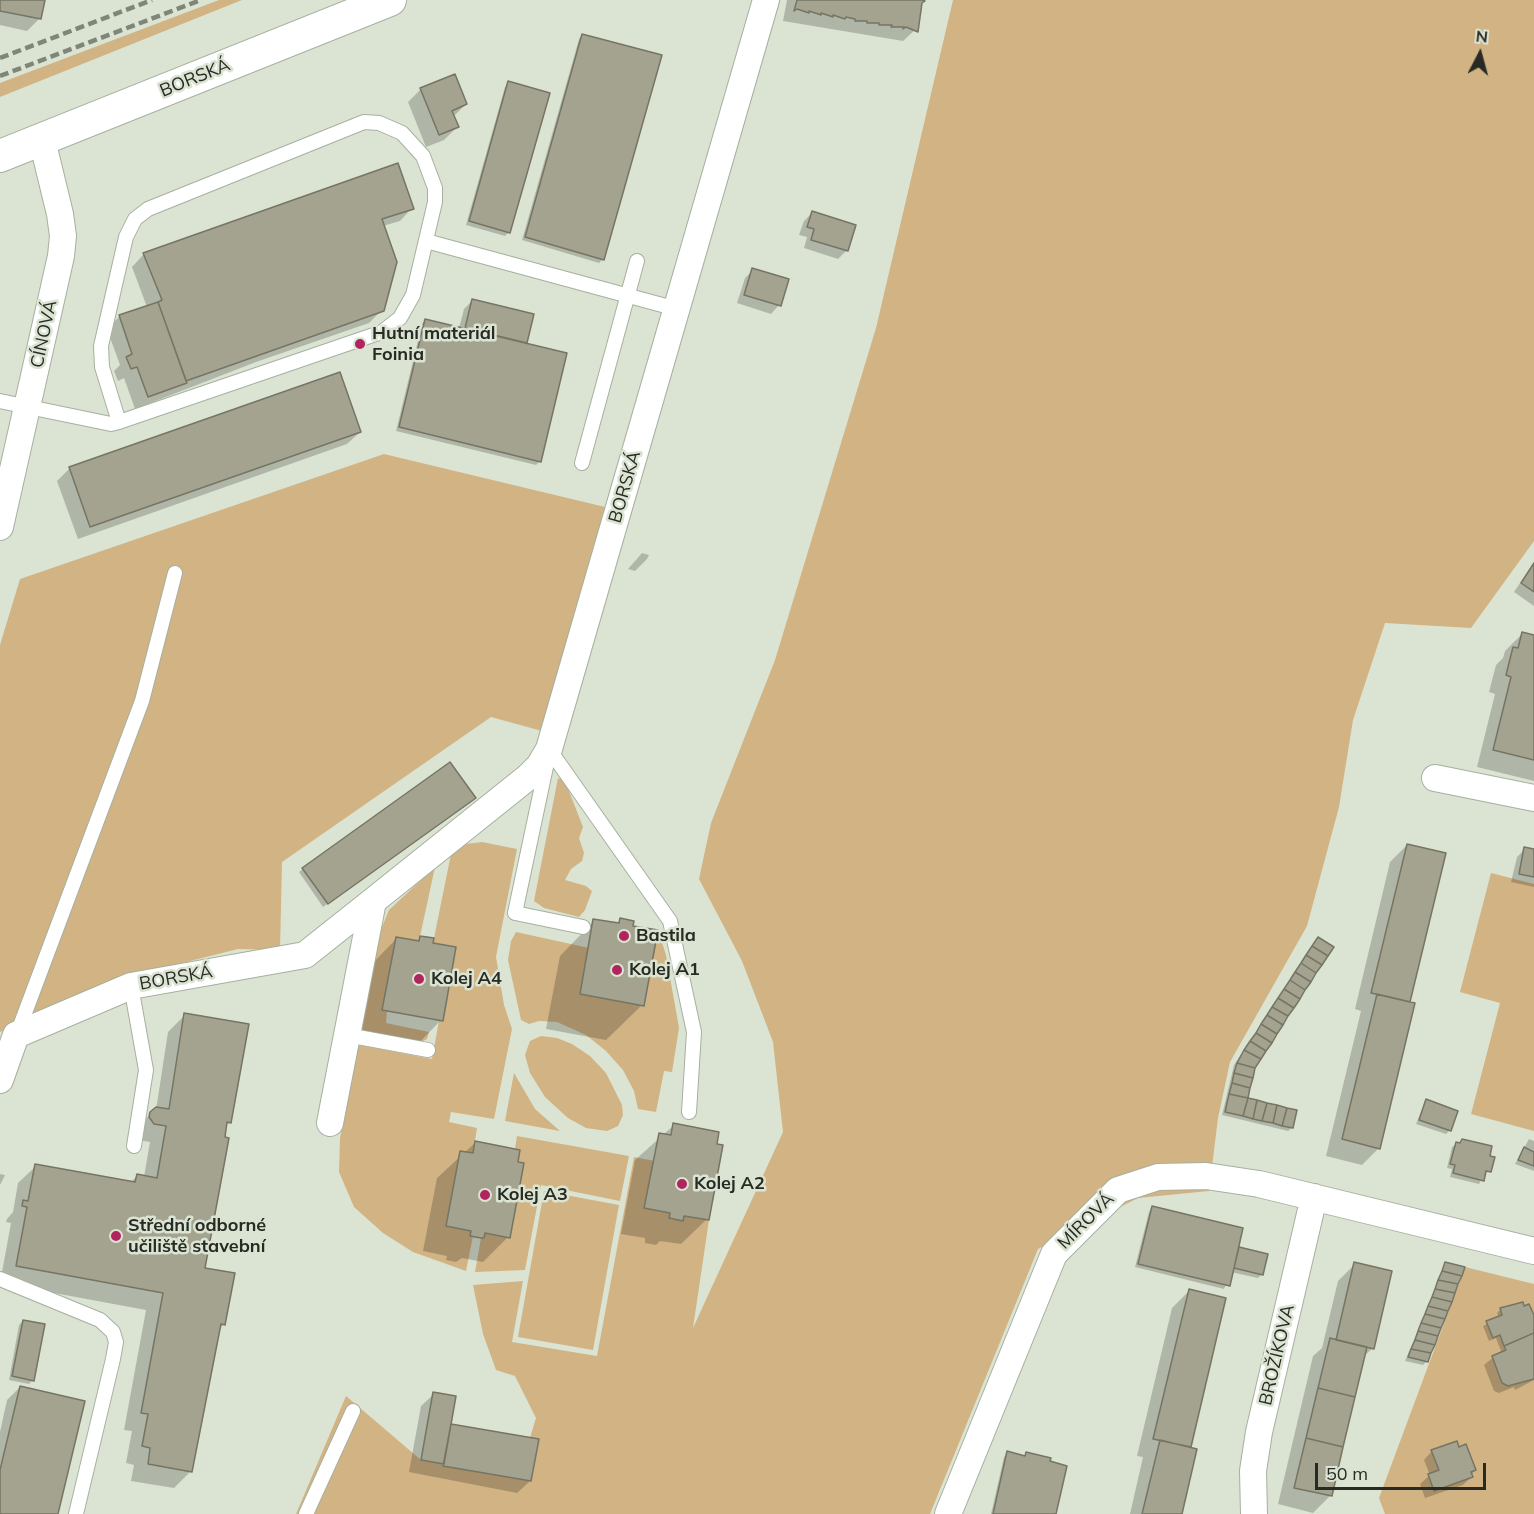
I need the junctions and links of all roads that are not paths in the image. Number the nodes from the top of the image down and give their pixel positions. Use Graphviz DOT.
graph roads {
  1 [pos="390,0"];
  2 [pos="766,0"];
  3 [pos="42,140"];
  4 [pos="0,156"];
  5 [pos="426,241"];
  6 [pos="637,261"];
  7 [pos="628,295"];
  8 [pos="677,309"];
  9 [pos="0,401"];
  10 [pos="29,407"];
  11 [pos="119,422"];
  12 [pos="582,463"];
  13 [pos="0,527"];
  14 [pos="175,573"];
  15 [pos="549,749"];
  16 [pos="1435,778"];
  17 [pos="1534,798"];
  18 [pos="373,901"];
  19 [pos="583,927"];
  20 [pos="131,986"];
  21 [pos="16,1035"];
  22 [pos="347,1035"];
  23 [pos="428,1050"];
  24 [pos="0,1080"];
  25 [pos="689,1112"];
  26 [pos="330,1123"];
  27 [pos="134,1146"];
  28 [pos="1314,1197"];
  29 [pos="1534,1251"];
  30 [pos="0,1279"];
  31 [pos="353,1411"];
  32 [pos="76,1514"];
  33 [pos="306,1514"];
  34 [pos="948,1514"];
  35 [pos="1254,1514"];
  1 -- 3 [label="street, BORSKÁ"];
  2 -- 8 [label="street, BORSKÁ"];
  3 -- 4 [label="street, BORSKÁ"];
  3 -- 10 [label="street, CÍNOVÁ"];
  5 -- 7 [label="lane"];
  5 -- 11 [label="lane"];
  5 -- 11 [label="lane"];
  6 -- 7 [label="lane"];
  7 -- 8 [label="lane"];
  7 -- 12 [label="lane"];
  8 -- 15 [label="street, BORSKÁ"];
  9 -- 10 [label="lane"];
  10 -- 11 [label="lane"];
  10 -- 13 [label="street, CÍNOVÁ"];
  14 -- 21 [label="lane"];
  15 -- 18 [label="street, BORSKÁ"];
  15 -- 19 [label="lane"];
  15 -- 25 [label="lane"];
  16 -- 17 [label="street"];
  18 -- 20 [label="street, BORSKÁ"];
  18 -- 22 [label="street"];
  20 -- 21 [label="street, BORSKÁ"];
  20 -- 27 [label="lane"];
  21 -- 24 [label="street"];
  22 -- 23 [label="lane"];
  22 -- 26 [label="street"];
  28 -- 29 [label="street, MÍROVÁ"];
  28 -- 34 [label="street, MÍROVÁ"];
  28 -- 35 [label="street, BROŽÍKOVA"];
  30 -- 32 [label="lane"];
  31 -- 33 [label="lane"];
}
